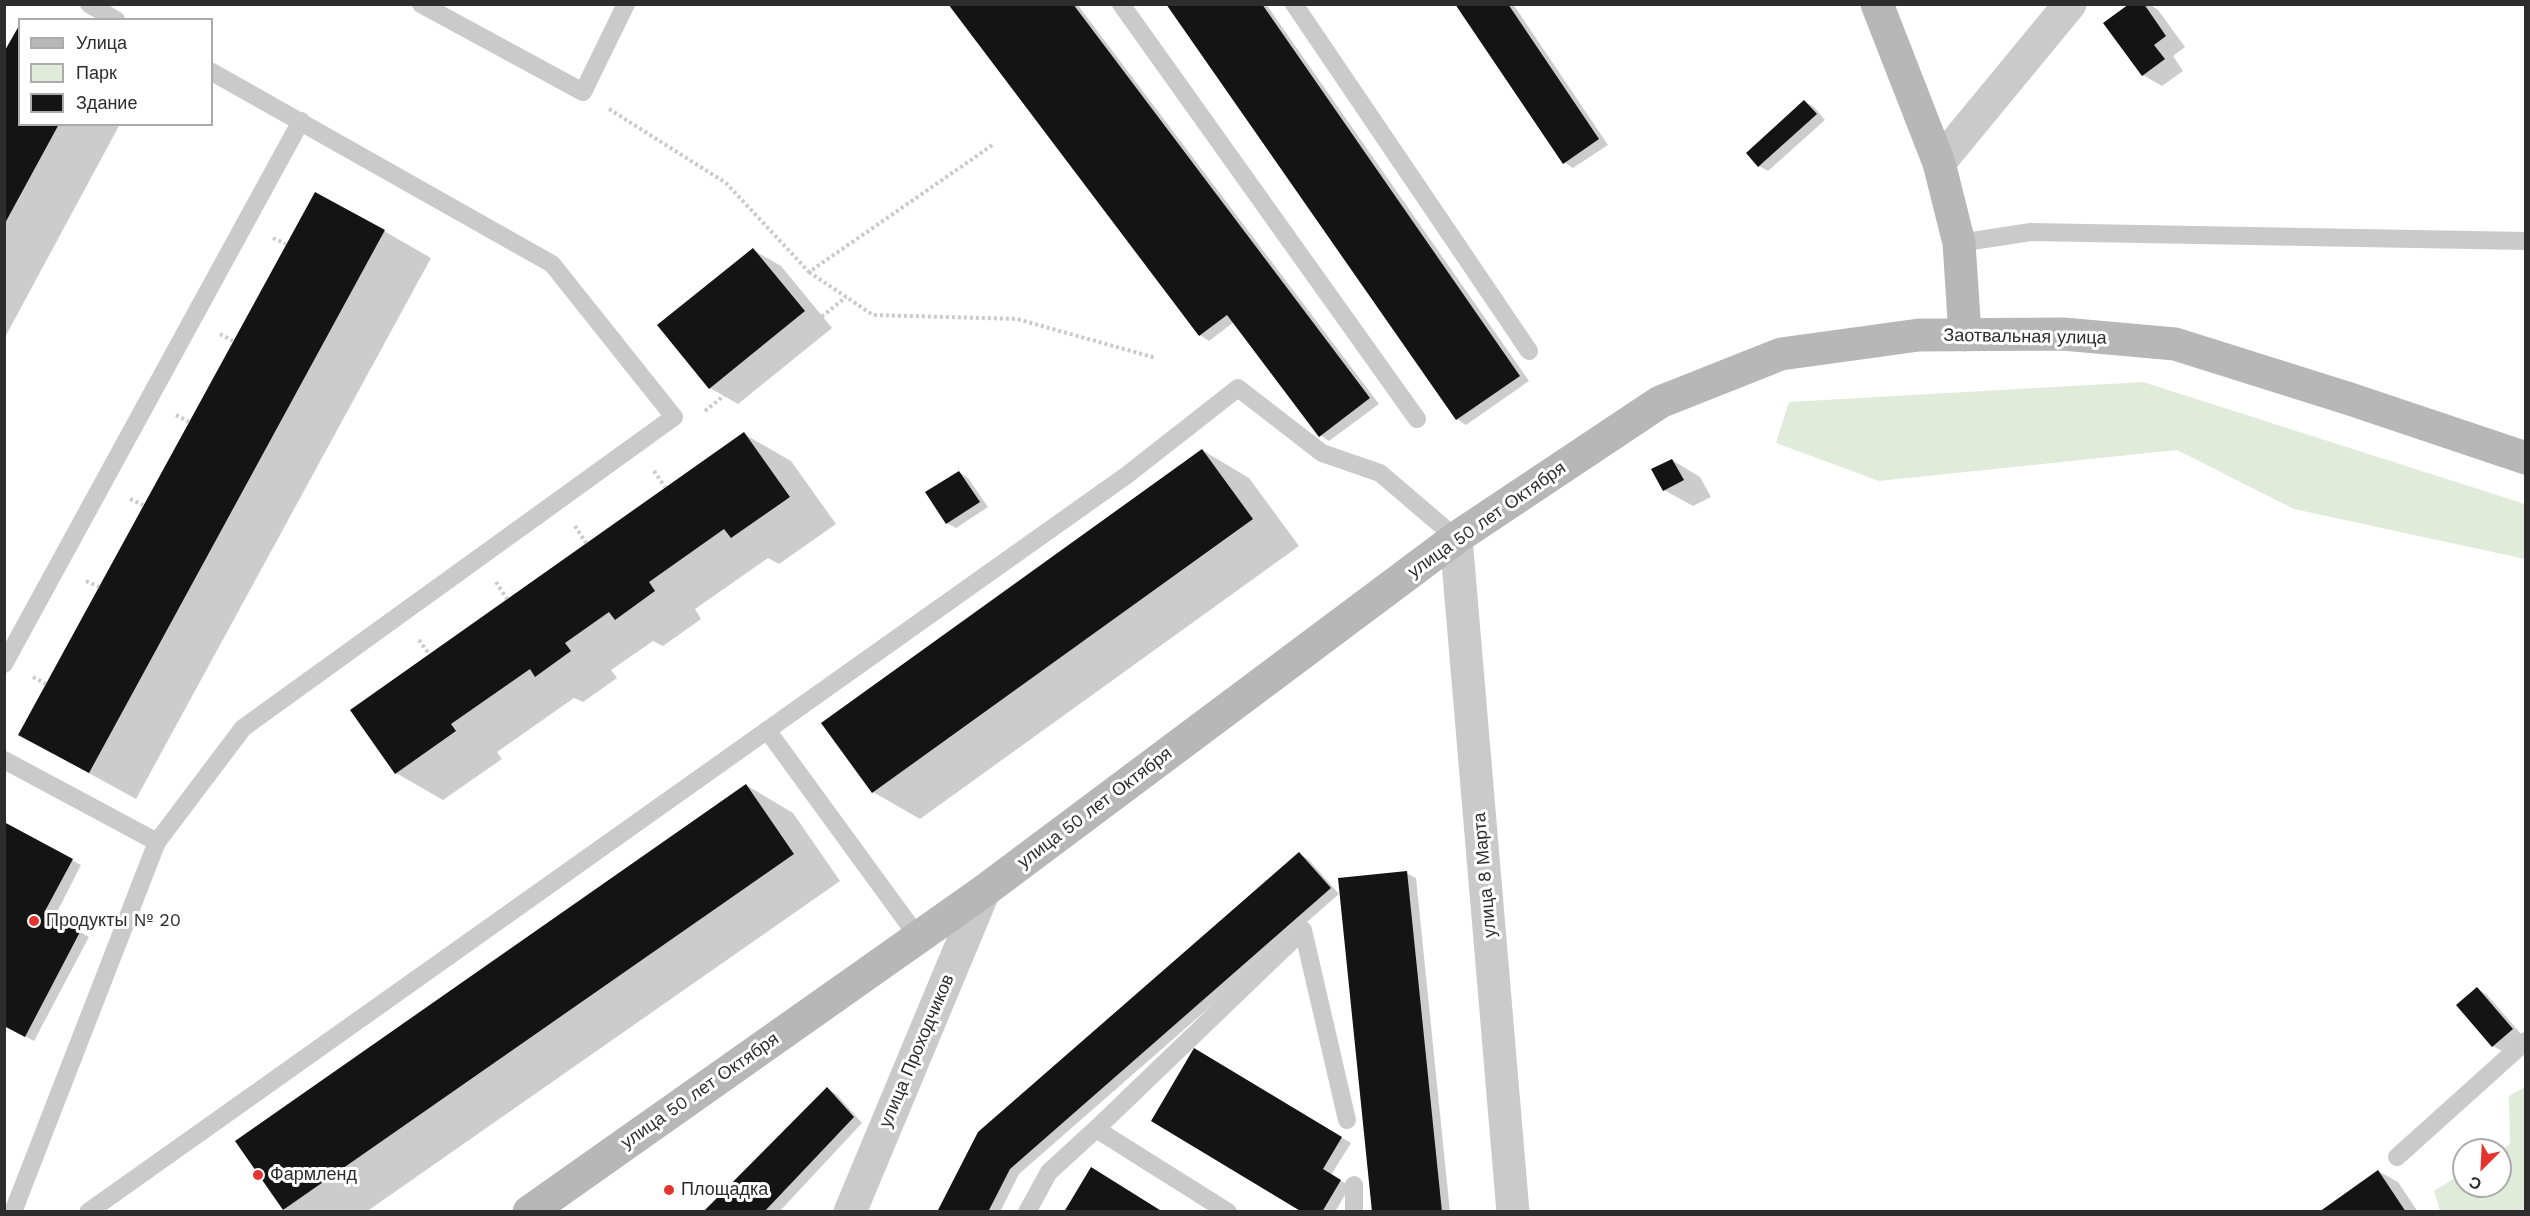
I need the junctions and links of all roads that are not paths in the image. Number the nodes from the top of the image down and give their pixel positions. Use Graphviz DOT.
graph roads {
  1 [pos="89,4"];
  2 [pos="421,4"];
  3 [pos="626,4"];
  4 [pos="1122,4"];
  5 [pos="1294,4"];
  6 [pos="1877,4"];
  7 [pos="2070,4"];
  8 [pos="113,18"];
  9 [pos="213,73"];
  10 [pos="301,121"];
  11 [pos="1939,163"];
  12 [pos="2526,241"];
  13 [pos="1959,243"];
  14 [pos="1965,335"];
  15 [pos="1529,351"];
  16 [pos="1660,402"];
  17 [pos="1417,418"];
  18 [pos="2526,458"];
  19 [pos="1456,538"];
  20 [pos="4,664"];
  21 [pos="767,730"];
  22 [pos="4,760"];
  23 [pos="157,842"];
  24 [pos="984,891"];
  25 [pos="918,937"];
  26 [pos="2526,1041"];
  27 [pos="1347,1120"];
  28 [pos="1096,1129"];
  29 [pos="2397,1157"];
  30 [pos="1354,1185"];
  31 [pos="13,1212"];
  32 [pos="88,1212"];
  33 [pos="529,1212"];
  34 [pos="850,1212"];
  35 [pos="1027,1212"];
  36 [pos="1228,1212"];
  37 [pos="1354,1212"];
  38 [pos="1513,1212"];
  1 -- 8 [label="lane"];
  2 -- 3 [label="lane"];
  4 -- 17 [label="lane"];
  5 -- 15 [label="lane"];
  6 -- 11 [label="main road"];
  7 -- 11 [label="street"];
  9 -- 10 [label="lane"];
  10 -- 20 [label="lane"];
  10 -- 23 [label="lane"];
  11 -- 13 [label="main road"];
  12 -- 13 [label="lane"];
  13 -- 14 [label="main road"];
  14 -- 16 [label="main road, Заотвальная улица"];
  14 -- 18 [label="main road, Заотвальная улица"];
  16 -- 19 [label="main road, улица 50 лет Октября"];
  19 -- 21 [label="lane"];
  19 -- 24 [label="main road, улица 50 лет Октября"];
  19 -- 38 [label="street, улица 8 Марта"];
  21 -- 25 [label="lane"];
  21 -- 32 [label="lane"];
  22 -- 23 [label="lane"];
  23 -- 31 [label="lane"];
  24 -- 25 [label="main road, улица 50 лет Октября"];
  24 -- 34 [label="street, улица Проходчиков"];
  25 -- 33 [label="main road, улица 50 лет Октября"];
  26 -- 29 [label="lane"];
  27 -- 28 [label="lane"];
  28 -- 35 [label="lane"];
  28 -- 36 [label="lane"];
  30 -- 37 [label="lane"];
}
